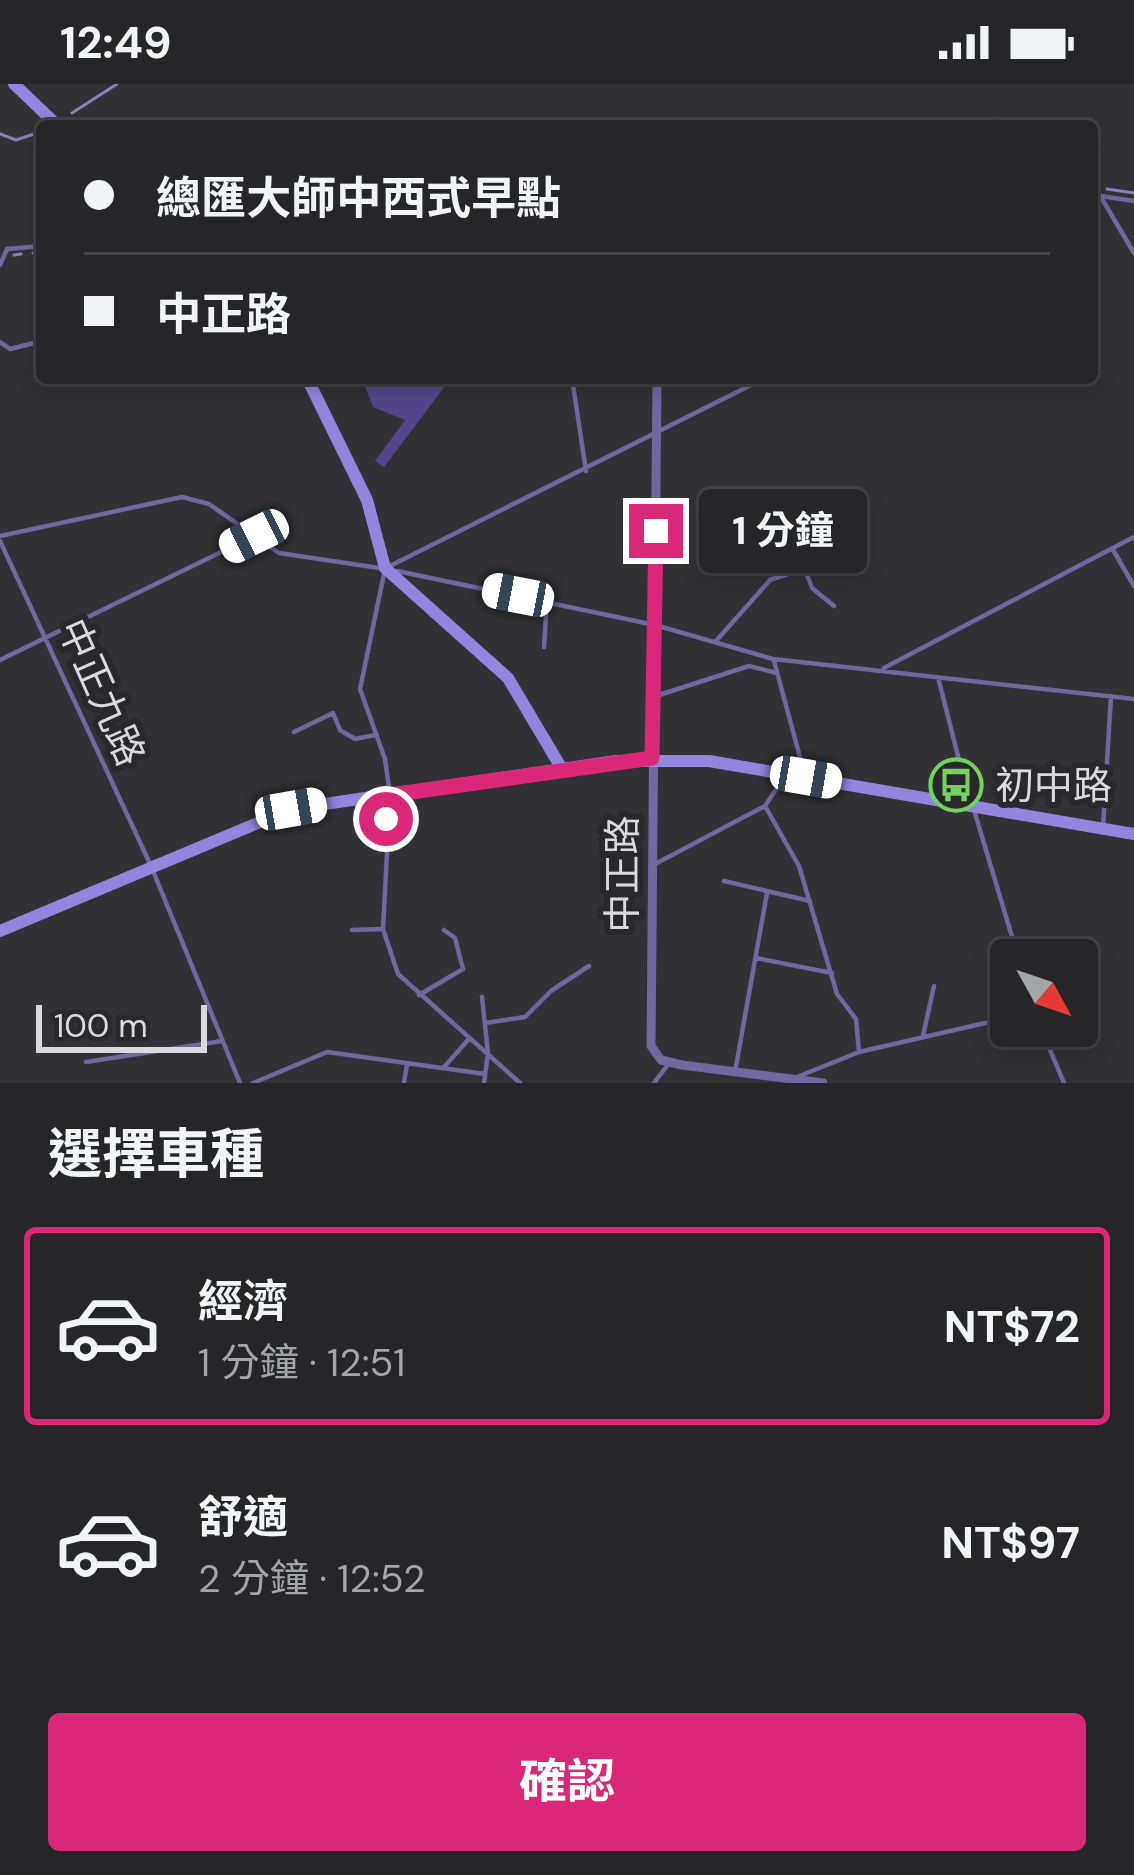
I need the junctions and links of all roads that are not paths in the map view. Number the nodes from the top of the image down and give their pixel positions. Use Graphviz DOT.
graph roads {
  1 [pos="14,84"];
  2 [pos="52,120"];
  3 [pos="1098,191"];
  4 [pos="1101,196"];
  5 [pos="1098,198"];
  6 [pos="1134,201"];
  7 [pos="36,247"];
  8 [pos="1134,253"];
  9 [pos="0,266"];
  10 [pos="0,342"];
  11 [pos="36,342"];
  12 [pos="310,384"];
  13 [pos="573,384"];
  14 [pos="657,384"];
  15 [pos="754,384"];
  16 [pos="656,437"];
  17 [pos="586,471"];
  18 [pos="254,536"];
  19 [pos="1134,537"];
  20 [pos="0,539"];
  21 [pos="1112,548"];
  22 [pos="830,560"];
  23 [pos="385,568"];
  24 [pos="805,570"];
  25 [pos="1134,586"];
  26 [pos="547,600"];
  27 [pos="834,606"];
  28 [pos="655,625"];
  29 [pos="49,638"];
  30 [pos="716,642"];
  31 [pos="544,647"];
  32 [pos="773,659"];
  33 [pos="0,660"];
  34 [pos="880,669"];
  35 [pos="777,673"];
  36 [pos="938,677"];
  37 [pos="1111,696"];
  38 [pos="653,697"];
  39 [pos="1134,699"];
  40 [pos="294,732"];
  41 [pos="375,735"];
  42 [pos="652,758"];
  43 [pos="562,769"];
  44 [pos="787,774"];
  45 [pos="806,777"];
  46 [pos="390,795"];
  47 [pos="941,801"];
  48 [pos="765,806"];
  49 [pos="972,806"];
  50 [pos="1102,829"];
  51 [pos="1134,834"];
  52 [pos="151,866"];
  53 [pos="651,866"];
  54 [pos="724,881"];
  55 [pos="767,893"];
  56 [pos="810,902"];
  57 [pos="352,929"];
  58 [pos="382,929"];
  59 [pos="444,929"];
  60 [pos="0,931"];
  61 [pos="1013,939"];
  62 [pos="756,958"];
  63 [pos="589,966"];
  64 [pos="832,973"];
  65 [pos="934,986"];
  66 [pos="419,995"];
  67 [pos="482,997"];
  68 [pos="990,1022"];
  69 [pos="485,1023"];
  70 [pos="923,1036"];
  71 [pos="468,1040"];
  72 [pos="222,1041"];
  73 [pos="1049,1047"];
  74 [pos="859,1052"];
  75 [pos="488,1053"];
  76 [pos="86,1062"];
  77 [pos="670,1062"];
  78 [pos="407,1064"];
  79 [pos="445,1066"];
  80 [pos="735,1072"];
  81 [pos="485,1074"];
  82 [pos="790,1081"];
  83 [pos="239,1083"];
  84 [pos="253,1083"];
  85 [pos="404,1083"];
  86 [pos="484,1083"];
  87 [pos="520,1083"];
  88 [pos="654,1083"];
  89 [pos="823,1083"];
  90 [pos="1064,1083"];
  1 -- 2 [label="main road"];
  3 -- 4 [label="lane"];
  4 -- 5 [label="lane"];
  4 -- 6 [label="lane"];
  4 -- 8 [label="lane"];
  7 -- 9 [label="lane"];
  10 -- 11 [label="lane"];
  12 -- 23 [label="main road"];
  13 -- 17 [label="lane"];
  14 -- 16 [label="street, 中正路"];
  15 -- 16 [label="lane"];
  16 -- 17 [label="lane"];
  16 -- 28 [label="street, 中正路"];
  17 -- 23 [label="lane"];
  18 -- 20 [label="lane"];
  18 -- 23 [label="lane"];
  18 -- 29 [label="lane"];
  19 -- 21 [label="lane"];
  20 -- 29 [label="lane, 中正九路"];
  21 -- 25 [label="lane"];
  21 -- 34 [label="lane"];
  22 -- 24 [label="lane"];
  23 -- 26 [label="lane"];
  23 -- 41 [label="lane"];
  23 -- 43 [label="main road"];
  24 -- 27 [label="lane"];
  24 -- 30 [label="lane"];
  26 -- 28 [label="lane"];
  26 -- 31 [label="lane"];
  28 -- 30 [label="lane"];
  28 -- 38 [label="street, 中正路"];
  29 -- 33 [label="lane"];
  29 -- 52 [label="lane, 中正九路"];
  30 -- 32 [label="lane"];
  32 -- 34 [label="lane"];
  32 -- 35 [label="lane"];
  34 -- 36 [label="lane"];
  35 -- 38 [label="lane"];
  35 -- 45 [label="lane"];
  36 -- 37 [label="lane"];
  36 -- 47 [label="lane"];
  37 -- 39 [label="lane"];
  37 -- 50 [label="lane"];
  38 -- 42 [label="street, 中正路"];
  40 -- 41 [label="lane"];
  41 -- 46 [label="lane"];
  42 -- 43 [label="main road"];
  42 -- 44 [label="main road"];
  42 -- 53 [label="street, 中正路"];
  43 -- 46 [label="main road"];
  44 -- 45 [label="main road"];
  44 -- 48 [label="lane"];
  45 -- 47 [label="main road"];
  46 -- 52 [label="main road"];
  46 -- 58 [label="lane"];
  47 -- 49 [label="main road"];
  48 -- 53 [label="lane"];
  48 -- 56 [label="lane"];
  49 -- 50 [label="main road"];
  49 -- 61 [label="lane"];
  50 -- 51 [label="main road"];
  52 -- 60 [label="main road"];
  52 -- 72 [label="lane, 中正九路"];
  53 -- 77 [label="street, 中正路"];
  54 -- 55 [label="lane"];
  55 -- 56 [label="lane"];
  55 -- 62 [label="lane"];
  56 -- 64 [label="lane"];
  57 -- 58 [label="lane"];
  58 -- 66 [label="lane"];
  59 -- 66 [label="lane"];
  62 -- 64 [label="lane"];
  62 -- 80 [label="lane"];
  63 -- 69 [label="lane"];
  64 -- 74 [label="lane"];
  65 -- 70 [label="lane"];
  66 -- 71 [label="lane"];
  67 -- 69 [label="lane"];
  68 -- 70 [label="lane"];
  69 -- 75 [label="lane"];
  70 -- 74 [label="lane"];
  71 -- 75 [label="lane"];
  71 -- 79 [label="lane"];
  72 -- 76 [label="lane"];
  72 -- 83 [label="lane, 中正九路"];
  73 -- 90 [label="lane"];
  74 -- 82 [label="lane"];
  75 -- 81 [label="lane"];
  75 -- 87 [label="lane"];
  77 -- 80 [label="street"];
  77 -- 88 [label="lane"];
  78 -- 79 [label="lane"];
  78 -- 84 [label="lane"];
  78 -- 85 [label="lane"];
  79 -- 81 [label="lane"];
  80 -- 82 [label="street"];
  81 -- 86 [label="lane"];
  82 -- 89 [label="street"];
}
